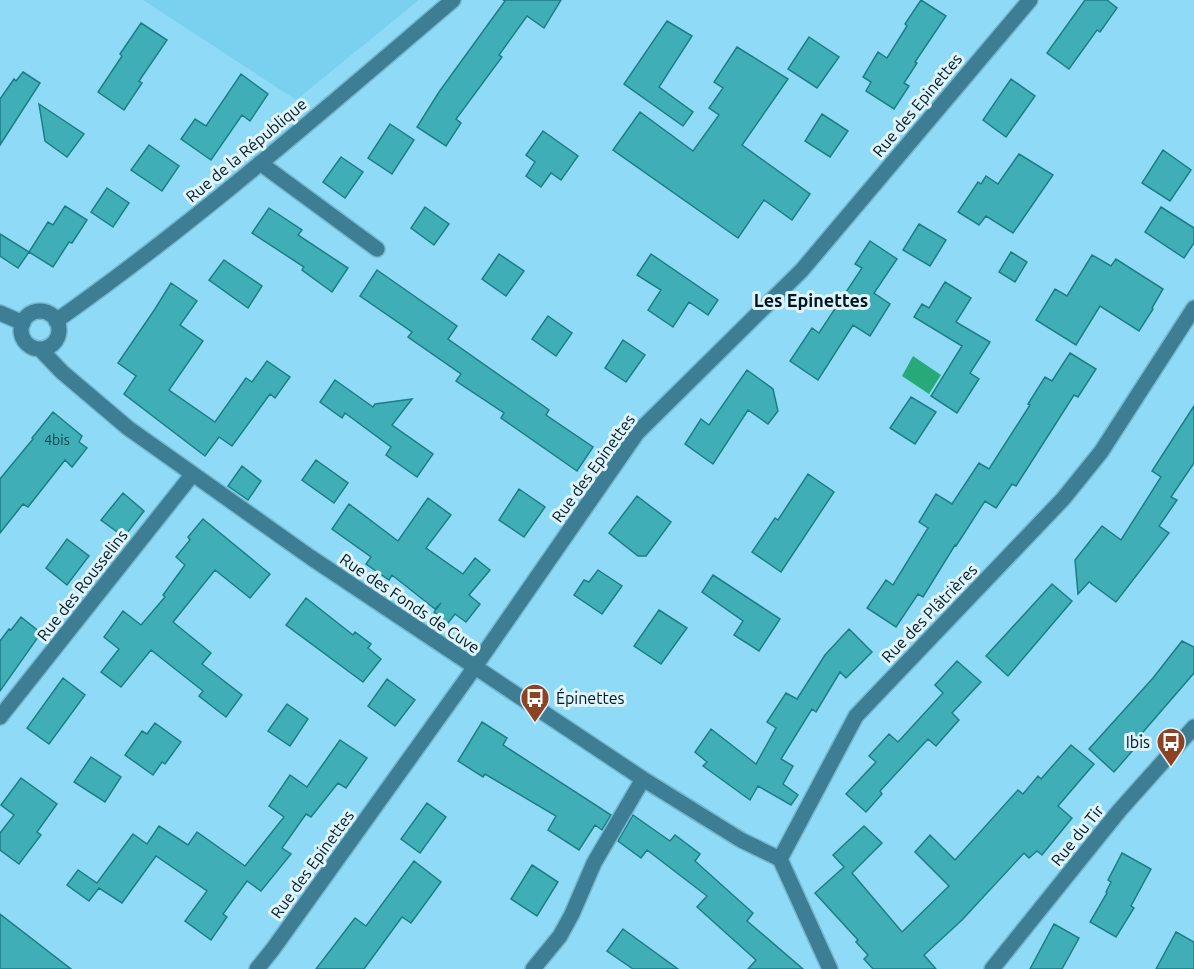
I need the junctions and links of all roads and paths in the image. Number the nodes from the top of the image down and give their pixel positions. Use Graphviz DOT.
graph roads {
  1 [pos="453,0"];
  2 [pos="1030,0"];
  3 [pos="260,163"];
  4 [pos="377,249"];
  5 [pos="1194,308"];
  6 [pos="0,313"];
  7 [pos="56,321"];
  8 [pos="23,323"];
  9 [pos="40,349"];
  10 [pos="192,475"];
  11 [pos="474,668"];
  12 [pos="0,717"];
  13 [pos="1194,727"];
  14 [pos="643,779"];
  15 [pos="780,859"];
  16 [pos="257,969"];
  17 [pos="533,969"];
  18 [pos="830,969"];
  19 [pos="992,969"];
  1 -- 3 [label="street, Rue de la République"];
  2 -- 11 [label="street, Rue des Epinettes"];
  3 -- 4 [label="street"];
  3 -- 7 [label="street, Rue de la République"];
  5 -- 15 [label="street, Rue des Plâtrières"];
  6 -- 8 [label="street"];
  7 -- 8 [label="street"];
  7 -- 9 [label="street"];
  8 -- 9 [label="street"];
  9 -- 10 [label="street, Rue des Fonds de Cuve"];
  10 -- 11 [label="street, Rue des Fonds de Cuve"];
  10 -- 12 [label="street, Rue des Rousselins"];
  11 -- 14 [label="street, Rue des Fonds de Cuve"];
  11 -- 16 [label="street, Rue des Epinettes"];
  13 -- 19 [label="street, Rue du Tir"];
  14 -- 15 [label="street, Rue des Fonds de Cuve"];
  14 -- 17 [label="street"];
  15 -- 18 [label="street"];
}
